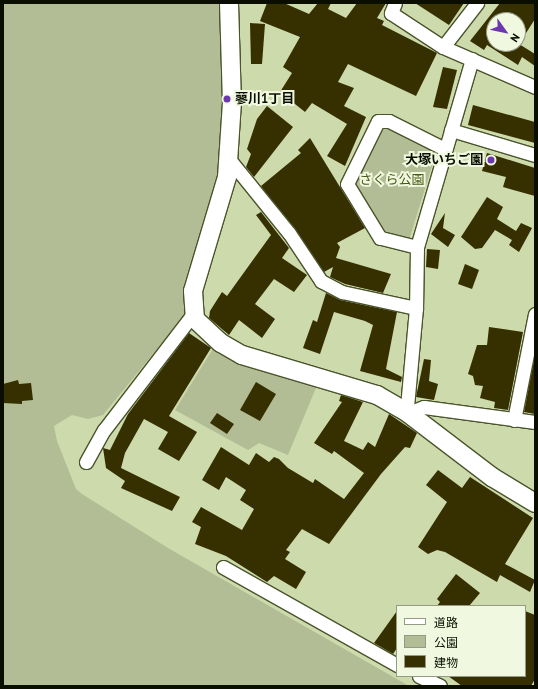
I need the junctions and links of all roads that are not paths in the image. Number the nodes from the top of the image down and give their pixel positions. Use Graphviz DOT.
graph roads {
  1 [pos="229,3"];
  2 [pos="395,3"];
  3 [pos="477,3"];
  4 [pos="443,47"];
  5 [pos="472,59"];
  6 [pos="535,87"];
  7 [pos="451,130"];
  8 [pos="445,149"];
  9 [pos="535,155"];
  10 [pos="229,159"];
  11 [pos="417,247"];
  12 [pos="416,308"];
  13 [pos="193,314"];
  14 [pos="535,314"];
  15 [pos="408,413"];
  16 [pos="514,420"];
  17 [pos="535,422"];
  18 [pos="86,462"];
  19 [pos="535,503"];
  20 [pos="223,567"];
  21 [pos="396,664"];
  22 [pos="421,677"];
  23 [pos="440,686"];
  1 -- 10 [label="street"];
  2 -- 4 [label="street"];
  3 -- 4 [label="street"];
  4 -- 5 [label="street"];
  5 -- 6 [label="street"];
  5 -- 7 [label="street"];
  7 -- 8 [label="street"];
  7 -- 9 [label="street"];
  8 -- 11 [label="street"];
  8 -- 11 [label="street"];
  10 -- 12 [label="street"];
  10 -- 13 [label="street"];
  11 -- 12 [label="street"];
  12 -- 15 [label="street"];
  13 -- 15 [label="street"];
  13 -- 18 [label="street"];
  14 -- 16 [label="street"];
  15 -- 16 [label="street"];
  15 -- 19 [label="street"];
  16 -- 17 [label="street"];
  20 -- 21 [label="street"];
  22 -- 23 [label="street"];
}
